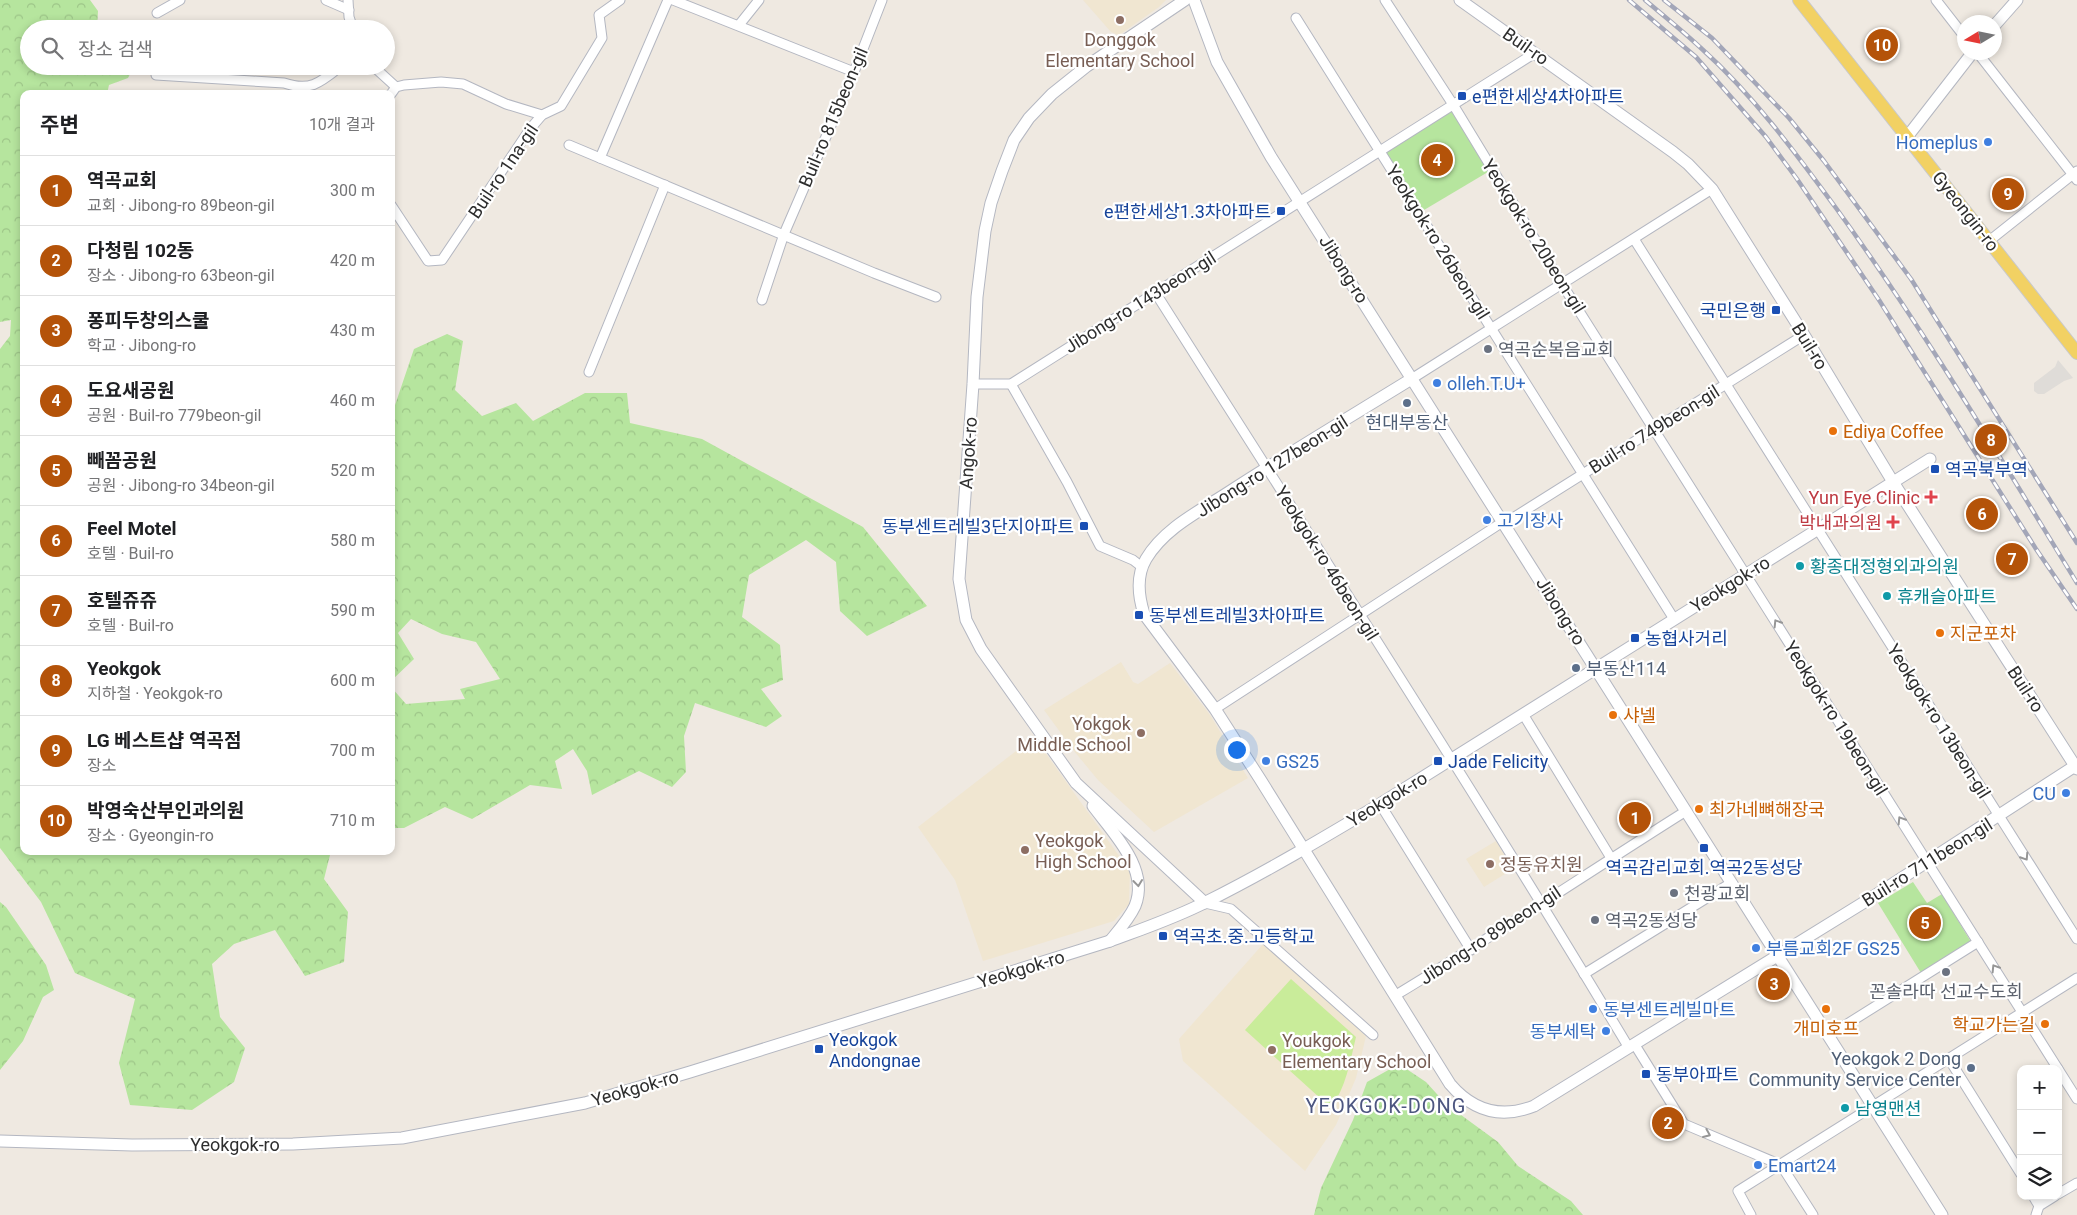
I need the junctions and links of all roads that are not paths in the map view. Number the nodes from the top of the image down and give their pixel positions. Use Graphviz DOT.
graph roads {
  1 [pos="180,0"];
  2 [pos="326,0"];
  3 [pos="348,0"];
  4 [pos="620,0"];
  5 [pos="668,0"];
  6 [pos="673,0"];
  7 [pos="758,0"];
  8 [pos="882,0"];
  9 [pos="1184,0"];
  10 [pos="1194,0"];
  11 [pos="1385,0"];
  12 [pos="1460,0"];
  13 [pos="1798,0"];
  14 [pos="1936,0"];
  15 [pos="2017,0"];
  16 [pos="349,10"];
  17 [pos="157,13"];
  18 [pos="2002,17"];
  19 [pos="1296,18"];
  20 [pos="351,20"];
  21 [pos="739,25"];
  22 [pos="1957,27"];
  23 [pos="1535,53"];
  24 [pos="1966,60"];
  25 [pos="1983,60"];
  26 [pos="854,72"];
  27 [pos="156,75"];
  28 [pos="331,75"];
  29 [pos="381,75"];
  30 [pos="315,90"];
  31 [pos="393,90"];
  32 [pos="395,90"];
  33 [pos="1454,106"];
  34 [pos="542,115"];
  35 [pos="1908,137"];
  36 [pos="569,145"];
  37 [pos="1381,151"];
  38 [pos="600,158"];
  39 [pos="2076,175"];
  40 [pos="665,185"];
  41 [pos="1712,190"];
  42 [pos="1302,202"];
  43 [pos="395,211"];
  44 [pos="784,234"];
  45 [pos="1634,239"];
  46 [pos="1989,241"];
  47 [pos="1562,284"];
  48 [pos="1155,292"];
  49 [pos="936,296"];
  50 [pos="762,300"];
  51 [pos="1492,329"];
  52 [pos="1804,335"];
  53 [pos="2077,353"];
  54 [pos="589,372"];
  55 [pos="1414,378"];
  56 [pos="973,384"];
  57 [pos="1011,384"];
  58 [pos="1725,385"];
  59 [pos="1655,429"];
  60 [pos="1930,459"];
  61 [pos="1267,468"];
  62 [pos="1584,473"];
  63 [pos="1893,482"];
  64 [pos="1505,523"];
  65 [pos="1817,529"];
  66 [pos="1142,567"];
  67 [pos="1746,574"];
  68 [pos="1359,614"];
  69 [pos="1674,619"];
  70 [pos="1597,668"];
  71 [pos="1215,709"];
  72 [pos="1522,714"];
  73 [pos="1452,759"];
  74 [pos="2076,766"];
  75 [pos="1076,783"];
  76 [pos="1380,804"];
  77 [pos="1686,811"];
  78 [pos="1999,816"];
  79 [pos="1304,849"];
  80 [pos="1611,858"];
  81 [pos="1927,861"];
  82 [pos="1731,883"];
  83 [pos="1205,903"];
  84 [pos="1541,903"];
  85 [pos="2077,939"];
  86 [pos="1110,941"];
  87 [pos="1978,942"];
  88 [pos="1471,950"];
  89 [pos="1777,956"];
  90 [pos="1584,974"];
  91 [pos="2077,978"];
  92 [pos="1396,996"];
  93 [pos="2023,1013"];
  94 [pos="1373,1035"];
  95 [pos="1828,1036"];
  96 [pos="1632,1046"];
  97 [pos="1949,1059"];
  98 [pos="2056,1065"];
  99 [pos="2062,1075"];
  100 [pos="2077,1099"];
  101 [pos="1873,1106"];
  102 [pos="0,1142"];
  103 [pos="1781,1165"];
  104 [pos="2017,1168"];
  105 [pos="2077,1183"];
  106 [pos="2062,1192"];
  107 [pos="2050,1200"];
  108 [pos="2038,1210"];
  109 [pos="1751,1215"];
  110 [pos="1813,1215"];
  111 [pos="1942,1215"];
  1 -- 17 [label="street"];
  2 -- 16 [label="street"];
  3 -- 16 [label="street"];
  4 -- 34 [label="street, Buil-ro 1na-gil"];
  5 -- 38 [label="street"];
  6 -- 21 [label="street"];
  7 -- 21 [label="street"];
  8 -- 26 [label="street, Buil-ro 815beon-gil"];
  9 -- 56 [label="street, Angok-ro"];
  10 -- 42 [label="street, Jibong-ro"];
  11 -- 33 [label="street, Yeokgok-ro 20beon-gil"];
  12 -- 23 [label="street, Buil-ro"];
  13 -- 35 [label="main road, Gyeongin-ro"];
  14 -- 22 [label="street"];
  15 -- 18 [label="street"];
  16 -- 20 [label="street"];
  19 -- 37 [label="street, Yeokgok-ro 26beon-gil"];
  21 -- 26 [label="street"];
  23 -- 33 [label="street, Jibong-ro 143beon-gil"];
  23 -- 41 [label="street, Buil-ro"];
  24 -- 35 [label="street"];
  25 -- 39 [label="street"];
  26 -- 44 [label="street, Buil-ro 815beon-gil"];
  27 -- 30 [label="street"];
  28 -- 30 [label="street"];
  29 -- 31 [label="street"];
  32 -- 34 [label="street"];
  33 -- 37 [label="street, Jibong-ro 143beon-gil"];
  33 -- 47 [label="street, Yeokgok-ro 20beon-gil"];
  34 -- 43 [label="street, Buil-ro 1na-gil"];
  35 -- 46 [label="main road, Gyeongin-ro"];
  36 -- 38 [label="street"];
  37 -- 42 [label="street, Jibong-ro 143beon-gil"];
  37 -- 51 [label="street, Yeokgok-ro 26beon-gil"];
  38 -- 40 [label="street"];
  39 -- 46 [label="street"];
  40 -- 44 [label="street"];
  40 -- 54 [label="street"];
  41 -- 45 [label="street"];
  41 -- 52 [label="street, Buil-ro"];
  42 -- 48 [label="street, Jibong-ro 143beon-gil"];
  42 -- 55 [label="street, Jibong-ro"];
  44 -- 49 [label="street"];
  44 -- 50 [label="street, Buil-ro 815beon-gil"];
  45 -- 47 [label="street"];
  45 -- 58 [label="street, Yeokgok-ro 13beon-gil"];
  46 -- 53 [label="main road, Gyeongin-ro"];
  47 -- 51 [label="street"];
  47 -- 59 [label="street, Yeokgok-ro 20beon-gil"];
  48 -- 57 [label="street, Jibong-ro 143beon-gil"];
  48 -- 61 [label="street, Yeokgok-ro 46beon-gil"];
  51 -- 55 [label="street"];
  51 -- 62 [label="street, Yeokgok-ro 26beon-gil"];
  52 -- 58 [label="street, Buil-ro 749beon-gil"];
  52 -- 63 [label="street, Buil-ro"];
  55 -- 61 [label="street, Jibong-ro 127beon-gil"];
  55 -- 64 [label="street, Jibong-ro"];
  56 -- 57 [label="street"];
  56 -- 75 [label="street, Angok-ro"];
  57 -- 66 [label="street"];
  58 -- 59 [label="street, Buil-ro 749beon-gil"];
  58 -- 65 [label="street, Yeokgok-ro 13beon-gil"];
  59 -- 62 [label="street, Buil-ro 749beon-gil"];
  59 -- 67 [label="street, Yeokgok-ro 20beon-gil"];
  60 -- 63 [label="street, Yeokgok-ro"];
  61 -- 66 [label="street, Jibong-ro 127beon-gil"];
  61 -- 68 [label="street, Yeokgok-ro 46beon-gil"];
  62 -- 64 [label="street, Buil-ro 749beon-gil"];
  62 -- 69 [label="street, Yeokgok-ro 26beon-gil"];
  63 -- 65 [label="street, Yeokgok-ro"];
  63 -- 74 [label="street, Buil-ro"];
  64 -- 68 [label="street, Buil-ro 749beon-gil"];
  64 -- 70 [label="street, Jibong-ro"];
  65 -- 67 [label="street, Yeokgok-ro"];
  65 -- 78 [label="street, Yeokgok-ro 13beon-gil"];
  66 -- 71 [label="street, Buil-ro 711beon-gil"];
  67 -- 69 [label="street, Yeokgok-ro"];
  81 -- 67 [label="street, Yeokgok-ro 19beon-gil, one-way"];
  68 -- 71 [label="street, Buil-ro 749beon-gil"];
  68 -- 73 [label="street, Yeokgok-ro 46beon-gil"];
  69 -- 70 [label="street, Yeokgok-ro"];
  70 -- 72 [label="street, Yeokgok-ro"];
  70 -- 77 [label="street, Jibong-ro"];
  71 -- 79 [label="street, Buil-ro 711beon-gil"];
  72 -- 73 [label="street, Yeokgok-ro"];
  72 -- 80 [label="street"];
  73 -- 76 [label="street, Yeokgok-ro"];
  73 -- 84 [label="street, Yeokgok-ro 46beon-gil"];
  74 -- 78 [label="street, Buil-ro 711beon-gil"];
  75 -- 83 [label="street, Angok-ro"];
  75 -- 86 [label="street, one-way"];
  76 -- 79 [label="street, Yeokgok-ro"];
  76 -- 88 [label="street"];
  77 -- 80 [label="street, Jibong-ro 89beon-gil"];
  77 -- 82 [label="street, Jibong-ro"];
  78 -- 81 [label="street, Buil-ro 711beon-gil"];
  78 -- 85 [label="street, Yeokgok-ro 13beon-gil, one-way"];
  79 -- 83 [label="street, Yeokgok-ro"];
  79 -- 92 [label="street, Buil-ro 711beon-gil"];
  80 -- 84 [label="street, Jibong-ro 89beon-gil"];
  81 -- 87 [label="street, Yeokgok-ro 19beon-gil"];
  81 -- 89 [label="street, Buil-ro 711beon-gil"];
  82 -- 89 [label="street, Jibong-ro"];
  82 -- 90 [label="street"];
  83 -- 86 [label="street, Yeokgok-ro"];
  83 -- 94 [label="street"];
  84 -- 88 [label="street, Jibong-ro 89beon-gil"];
  84 -- 90 [label="street, Yeokgok-ro 46beon-gil"];
  86 -- 102 [label="street, Yeokgok-ro"];
  93 -- 87 [label="street, Yeokgok-ro 19beon-gil, one-way"];
  87 -- 95 [label="street"];
  88 -- 92 [label="street, Jibong-ro 89beon-gil"];
  89 -- 95 [label="street, Jibong-ro"];
  89 -- 96 [label="street, Buil-ro 711beon-gil"];
  90 -- 96 [label="street, Yeokgok-ro 46beon-gil"];
  91 -- 93 [label="street"];
  92 -- 96 [label="street, Buil-ro 711beon-gil"];
  93 -- 97 [label="street"];
  93 -- 98 [label="street, Yeokgok-ro 19beon-gil"];
  95 -- 101 [label="street, Jibong-ro"];
  96 -- 103 [label="street, Yeokgok-ro 46beon-gil, one-way"];
  97 -- 101 [label="street"];
  97 -- 104 [label="street"];
  99 -- 100 [label="street, Yeokgok-ro 19beon-gil"];
  101 -- 103 [label="street"];
  101 -- 111 [label="street, Jibong-ro"];
  103 -- 109 [label="street"];
  103 -- 110 [label="street"];
  105 -- 106 [label="street"];
  107 -- 108 [label="street"];
}
